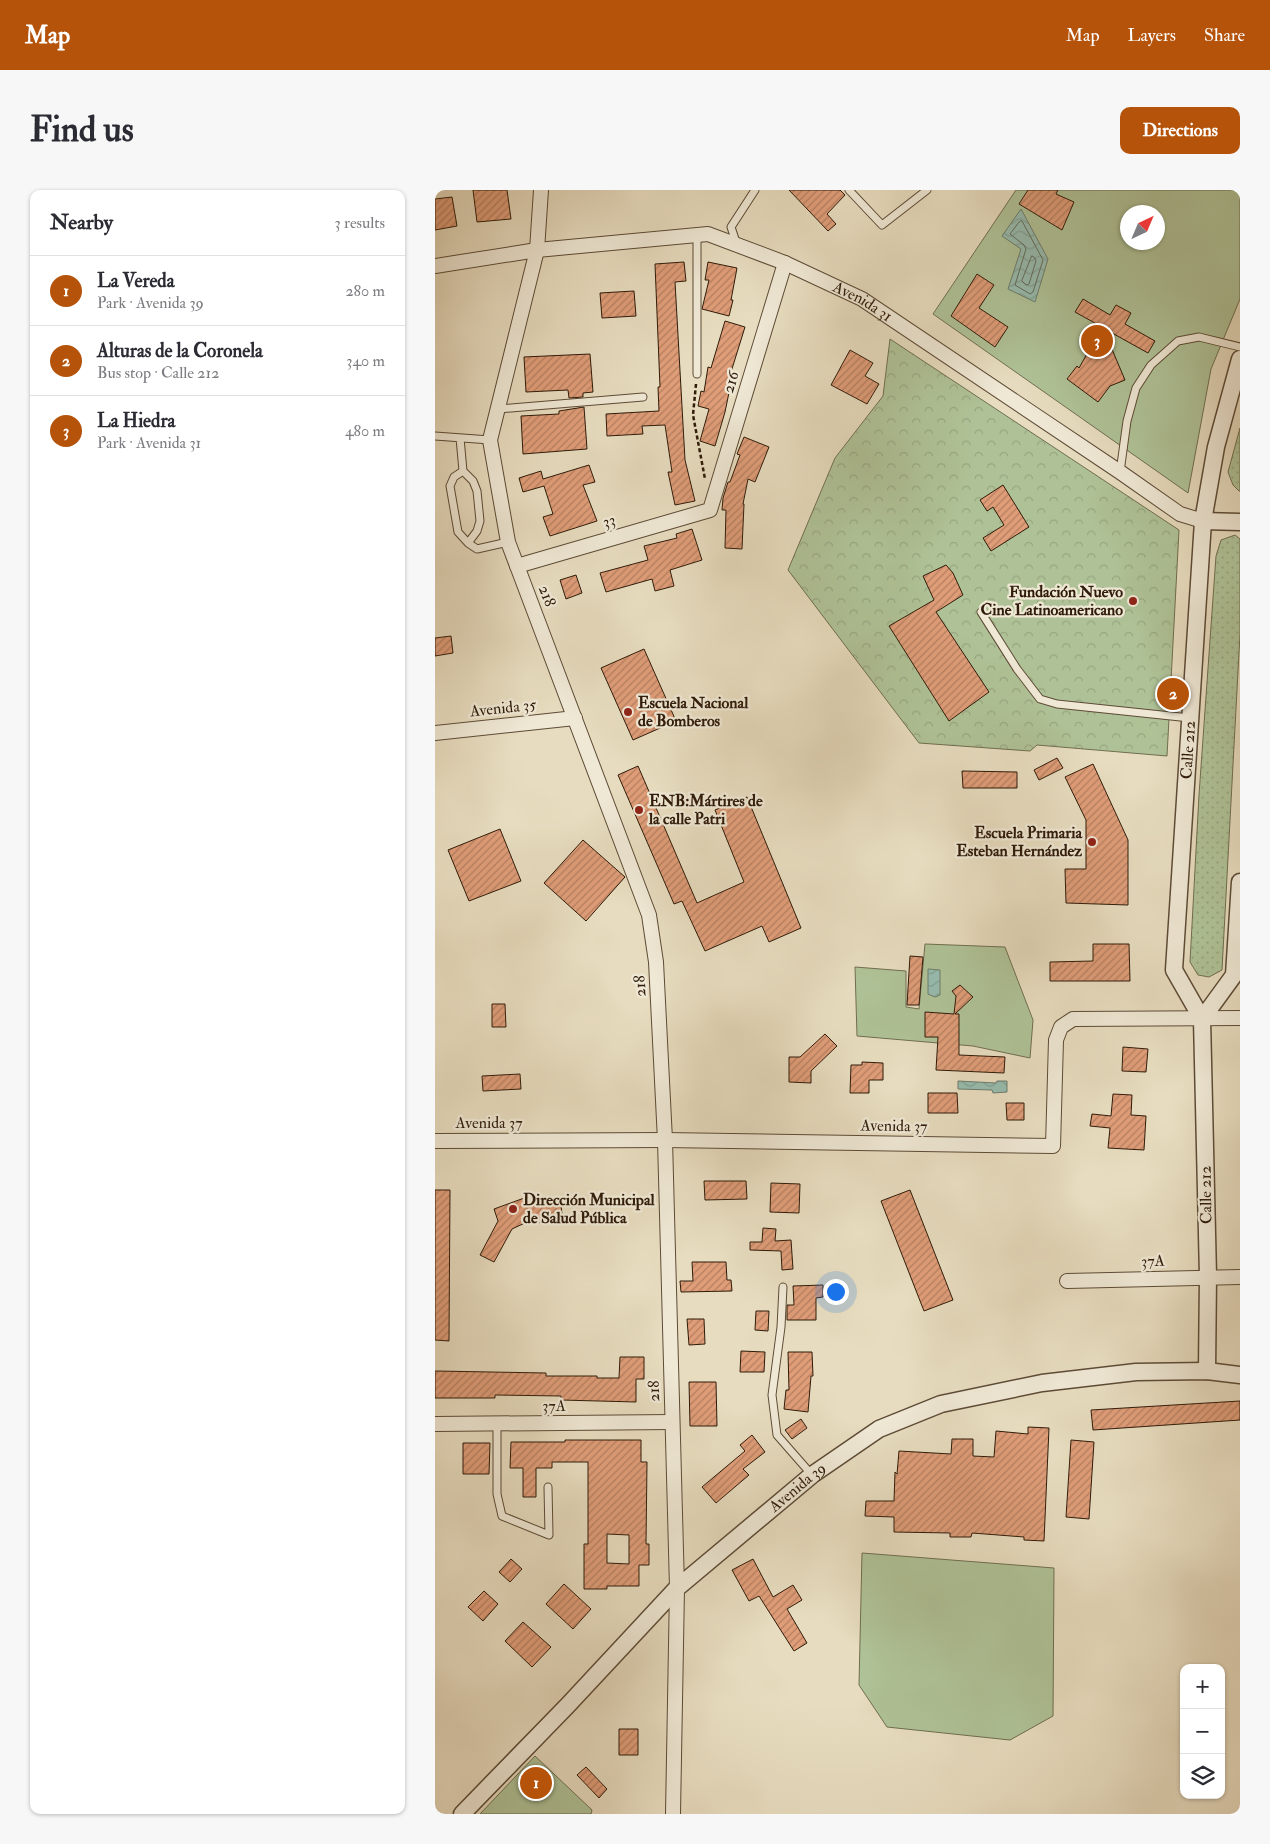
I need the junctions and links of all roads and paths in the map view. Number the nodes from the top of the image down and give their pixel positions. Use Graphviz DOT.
graph roads {
  1 [pos="541,190"];
  2 [pos="755,190"];
  3 [pos="849,190"];
  4 [pos="927,190"];
  5 [pos="697,236"];
  6 [pos="737,245"];
  7 [pos="537,250"];
  8 [pos="785,263"];
  9 [pos="435,266"];
  10 [pos="1240,347"];
  11 [pos="1240,359"];
  12 [pos="697,374"];
  13 [pos="643,397"];
  14 [pos="498,410"];
  15 [pos="435,436"];
  16 [pos="460,438"];
  17 [pos="490,440"];
  18 [pos="463,471"];
  19 [pos="1120,472"];
  20 [pos="705,482"];
  21 [pos="710,510"];
  22 [pos="1203,521"];
  23 [pos="1240,522"];
  24 [pos="508,542"];
  25 [pos="468,543"];
  26 [pos="517,566"];
  27 [pos="981,612"];
  28 [pos="575,718"];
  29 [pos="1190,718"];
  30 [pos="435,733"];
  31 [pos="1240,882"];
  32 [pos="1240,1018"];
  33 [pos="1202,1019"];
  34 [pos="665,1140"];
  35 [pos="435,1141"];
  36 [pos="1208,1276"];
  37 [pos="1240,1277"];
  38 [pos="1067,1281"];
  39 [pos="783,1287"];
  40 [pos="1207,1371"];
  41 [pos="1240,1375"];
  42 [pos="672,1422"];
  43 [pos="435,1424"];
  44 [pos="497,1424"];
  45 [pos="812,1475"];
  46 [pos="549,1487"];
  47 [pos="677,1588"];
  48 [pos="462,1814"];
  49 [pos="673,1814"];
  1 -- 7 [label="street, 218"];
  2 -- 6 [label="lane"];
  3 -- 4 [label="lane"];
  5 -- 6 [label="street, Avenida 31"];
  5 -- 7 [label="street, Avenida 31"];
  5 -- 12 [label="lane"];
  6 -- 8 [label="street, Avenida 31"];
  7 -- 9 [label="street, Avenida 31"];
  7 -- 14 [label="street, 218"];
  8 -- 19 [label="street, Avenida 31"];
  8 -- 21 [label="street, 216"];
  10 -- 19 [label="lane"];
  11 -- 22 [label="street, Calle 212"];
  12 -- 20 [label="path"];
  13 -- 14 [label="lane"];
  14 -- 17 [label="street, 218"];
  15 -- 16 [label="lane"];
  16 -- 17 [label="lane"];
  16 -- 18 [label="lane"];
  17 -- 24 [label="street, 218"];
  18 -- 25 [label="lane"];
  18 -- 25 [label="lane"];
  19 -- 22 [label="street, Avenida 31"];
  21 -- 26 [label="street, 33"];
  22 -- 23 [label="street, Avenida 31"];
  22 -- 29 [label="street, Calle 212"];
  24 -- 25 [label="lane"];
  24 -- 26 [label="street, 218"];
  26 -- 28 [label="street, 218"];
  27 -- 29 [label="lane"];
  28 -- 30 [label="street, Avenida 35"];
  28 -- 34 [label="street, 218"];
  29 -- 33 [label="street, Calle 212"];
  31 -- 33 [label="street"];
  32 -- 33 [label="street, Avenida 37"];
  33 -- 34 [label="street, Avenida 37"];
  33 -- 36 [label="street, Calle 212"];
  34 -- 35 [label="street, Avenida 37"];
  34 -- 42 [label="street, 218"];
  36 -- 37 [label="street, 37A"];
  36 -- 38 [label="street, 37A"];
  36 -- 40 [label="street, Calle 212"];
  39 -- 45 [label="lane"];
  40 -- 41 [label="street, Avenida 39"];
  40 -- 45 [label="street, Avenida 39"];
  42 -- 44 [label="street, 37A"];
  42 -- 47 [label="street, 218"];
  43 -- 44 [label="street, 37A"];
  44 -- 46 [label="lane"];
  45 -- 47 [label="street, Avenida 39"];
  47 -- 48 [label="street, Avenida 39"];
  47 -- 49 [label="street, 218"];
}
